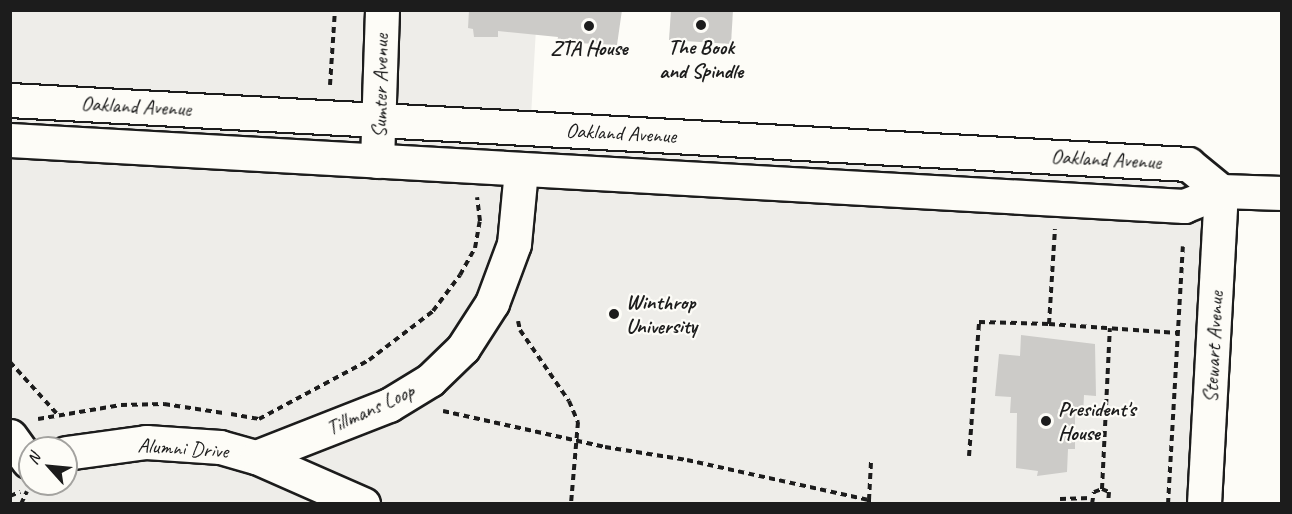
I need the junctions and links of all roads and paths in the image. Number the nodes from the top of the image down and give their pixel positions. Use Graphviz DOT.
graph roads {
  1 [pos="335,10"];
  2 [pos="382,10"];
  3 [pos="330,86"];
  4 [pos="10,100"];
  5 [pos="380,119"];
  6 [pos="525,128"];
  7 [pos="10,140"];
  8 [pos="377,161"];
  9 [pos="521,170"];
  10 [pos="1221,191"];
  11 [pos="1281,192"];
  12 [pos="477,193"];
  13 [pos="1057,221"];
  14 [pos="1184,235"];
  15 [pos="517,314"];
  16 [pos="1049,324"];
  17 [pos="1110,328"];
  18 [pos="1178,333"];
  19 [pos="10,362"];
  20 [pos="435,412"];
  21 [pos="57,415"];
  22 [pos="259,419"];
  23 [pos="576,440"];
  24 [pos="78,451"];
  25 [pos="969,456"];
  26 [pos="256,458"];
  27 [pos="871,460"];
  28 [pos="1102,489"];
  29 [pos="1060,499"];
  30 [pos="1091,501"];
  31 [pos="869,502"];
  32 [pos="363,504"];
  33 [pos="571,504"];
  34 [pos="1108,504"];
  35 [pos="1168,504"];
  36 [pos="1204,504"];
  1 -- 3 [label="path"];
  2 -- 5 [label="main road, Sumter Avenue"];
  4 -- 5 [label="main road, Oakland Avenue"];
  5 -- 6 [label="main road, Oakland Avenue"];
  5 -- 8 [label="main road, Sumter Avenue"];
  6 -- 9 [label="main road, Tillmans Loop"];
  6 -- 10 [label="main road, Oakland Avenue"];
  7 -- 8 [label="main road, Oakland Avenue"];
  8 -- 9 [label="main road, Oakland Avenue"];
  9 -- 13 [label="main road, Oakland Avenue"];
  9 -- 26 [label="main road, Tillmans Loop"];
  10 -- 11 [label="main road, Oakland Avenue"];
  10 -- 13 [label="main road, Oakland Avenue"];
  10 -- 36 [label="main road, Stewart Avenue"];
  12 -- 22 [label="path"];
  13 -- 16 [label="path"];
  14 -- 18 [label="path"];
  15 -- 23 [label="path"];
  16 -- 17 [label="path"];
  16 -- 25 [label="path"];
  17 -- 18 [label="path"];
  17 -- 28 [label="path"];
  18 -- 35 [label="path"];
  19 -- 21 [label="path"];
  20 -- 23 [label="path"];
  23 -- 31 [label="path"];
  23 -- 33 [label="path"];
  24 -- 26 [label="main road, Alumni Drive"];
  26 -- 32 [label="main road, Alumni Drive"];
  27 -- 31 [label="path"];
  28 -- 30 [label="path"];
  28 -- 34 [label="path"];
  29 -- 30 [label="path"];
}
